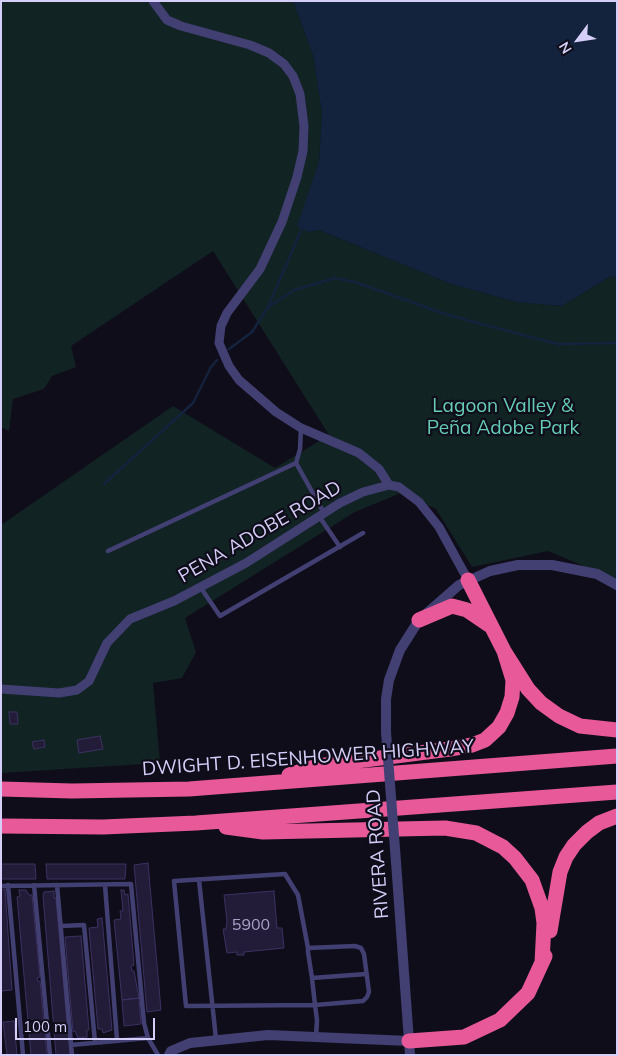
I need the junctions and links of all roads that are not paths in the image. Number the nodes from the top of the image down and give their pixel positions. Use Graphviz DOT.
graph roads {
  1 [pos="153,1"];
  2 [pos="301,428"];
  3 [pos="296,464"];
  4 [pos="389,485"];
  5 [pos="322,515"];
  6 [pos="363,533"];
  7 [pos="340,547"];
  8 [pos="108,552"];
  9 [pos="468,580"];
  10 [pos="617,585"];
  11 [pos="201,588"];
  12 [pos="419,620"];
  13 [pos="492,627"];
  14 [pos="504,651"];
  15 [pos="1,689"];
  16 [pos="617,730"];
  17 [pos="617,756"];
  18 [pos="261,784"];
  19 [pos="1,789"];
  20 [pos="617,792"];
  21 [pos="617,816"];
  22 [pos="196,823"];
  23 [pos="1,826"];
  24 [pos="199,880"];
  25 [pos="34,885"];
  26 [pos="57,885"];
  27 [pos="105,885"];
  28 [pos="1,886"];
  29 [pos="8,886"];
  30 [pos="60,926"];
  31 [pos="308,948"];
  32 [pos="542,963"];
  33 [pos="366,974"];
  34 [pos="312,978"];
  35 [pos="315,1004"];
  36 [pos="213,1006"];
  37 [pos="148,1038"];
  38 [pos="316,1038"];
  39 [pos="216,1039"];
  40 [pos="117,1040"];
  41 [pos="95,1042"];
  42 [pos="71,1045"];
  43 [pos="410,1048"];
  44 [pos="23,1055"];
  45 [pos="50,1055"];
  46 [pos="72,1055"];
  47 [pos="158,1055"];
  48 [pos="169,1055"];
  1 -- 2 [label="street"];
  2 -- 3 [label="lane"];
  2 -- 4 [label="street"];
  3 -- 5 [label="lane"];
  3 -- 8 [label="lane"];
  4 -- 5 [label="street, PENA ADOBE ROAD"];
  4 -- 9 [label="street"];
  5 -- 7 [label="lane"];
  5 -- 11 [label="street, PENA ADOBE ROAD"];
  6 -- 7 [label="lane"];
  7 -- 11 [label="lane"];
  9 -- 10 [label="street, RIVERA ROAD"];
  9 -- 12 [label="street, RIVERA ROAD"];
  9 -- 13 [label="highway"];
  11 -- 15 [label="street, PENA ADOBE ROAD"];
  12 -- 13 [label="highway"];
  12 -- 43 [label="street, RIVERA ROAD, bridge"];
  13 -- 14 [label="highway"];
  14 -- 16 [label="highway"];
  14 -- 18 [label="highway"];
  17 -- 18 [label="highway, DWIGHT D. EISENHOWER HIGHWAY"];
  18 -- 19 [label="highway, DWIGHT D. EISENHOWER HIGHWAY"];
  20 -- 22 [label="highway"];
  21 -- 32 [label="highway"];
  22 -- 23 [label="highway"];
  22 -- 32 [label="highway"];
  24 -- 31 [label="lane"];
  24 -- 36 [label="lane"];
  24 -- 36 [label="lane"];
  25 -- 26 [label="lane"];
  25 -- 29 [label="lane"];
  25 -- 45 [label="lane"];
  26 -- 27 [label="lane"];
  26 -- 30 [label="lane"];
  27 -- 37 [label="lane"];
  27 -- 40 [label="lane"];
  28 -- 29 [label="lane"];
  29 -- 44 [label="lane"];
  30 -- 41 [label="lane"];
  30 -- 42 [label="lane"];
  31 -- 33 [label="lane"];
  31 -- 34 [label="lane"];
  32 -- 43 [label="highway"];
  33 -- 34 [label="lane"];
  33 -- 35 [label="lane"];
  34 -- 35 [label="lane"];
  35 -- 36 [label="lane"];
  35 -- 38 [label="lane"];
  36 -- 39 [label="lane"];
  37 -- 40 [label="lane"];
  37 -- 47 [label="lane"];
  38 -- 39 [label="street"];
  38 -- 43 [label="street"];
  39 -- 48 [label="street"];
  40 -- 41 [label="lane"];
  41 -- 42 [label="lane"];
  42 -- 46 [label="lane"];
}
